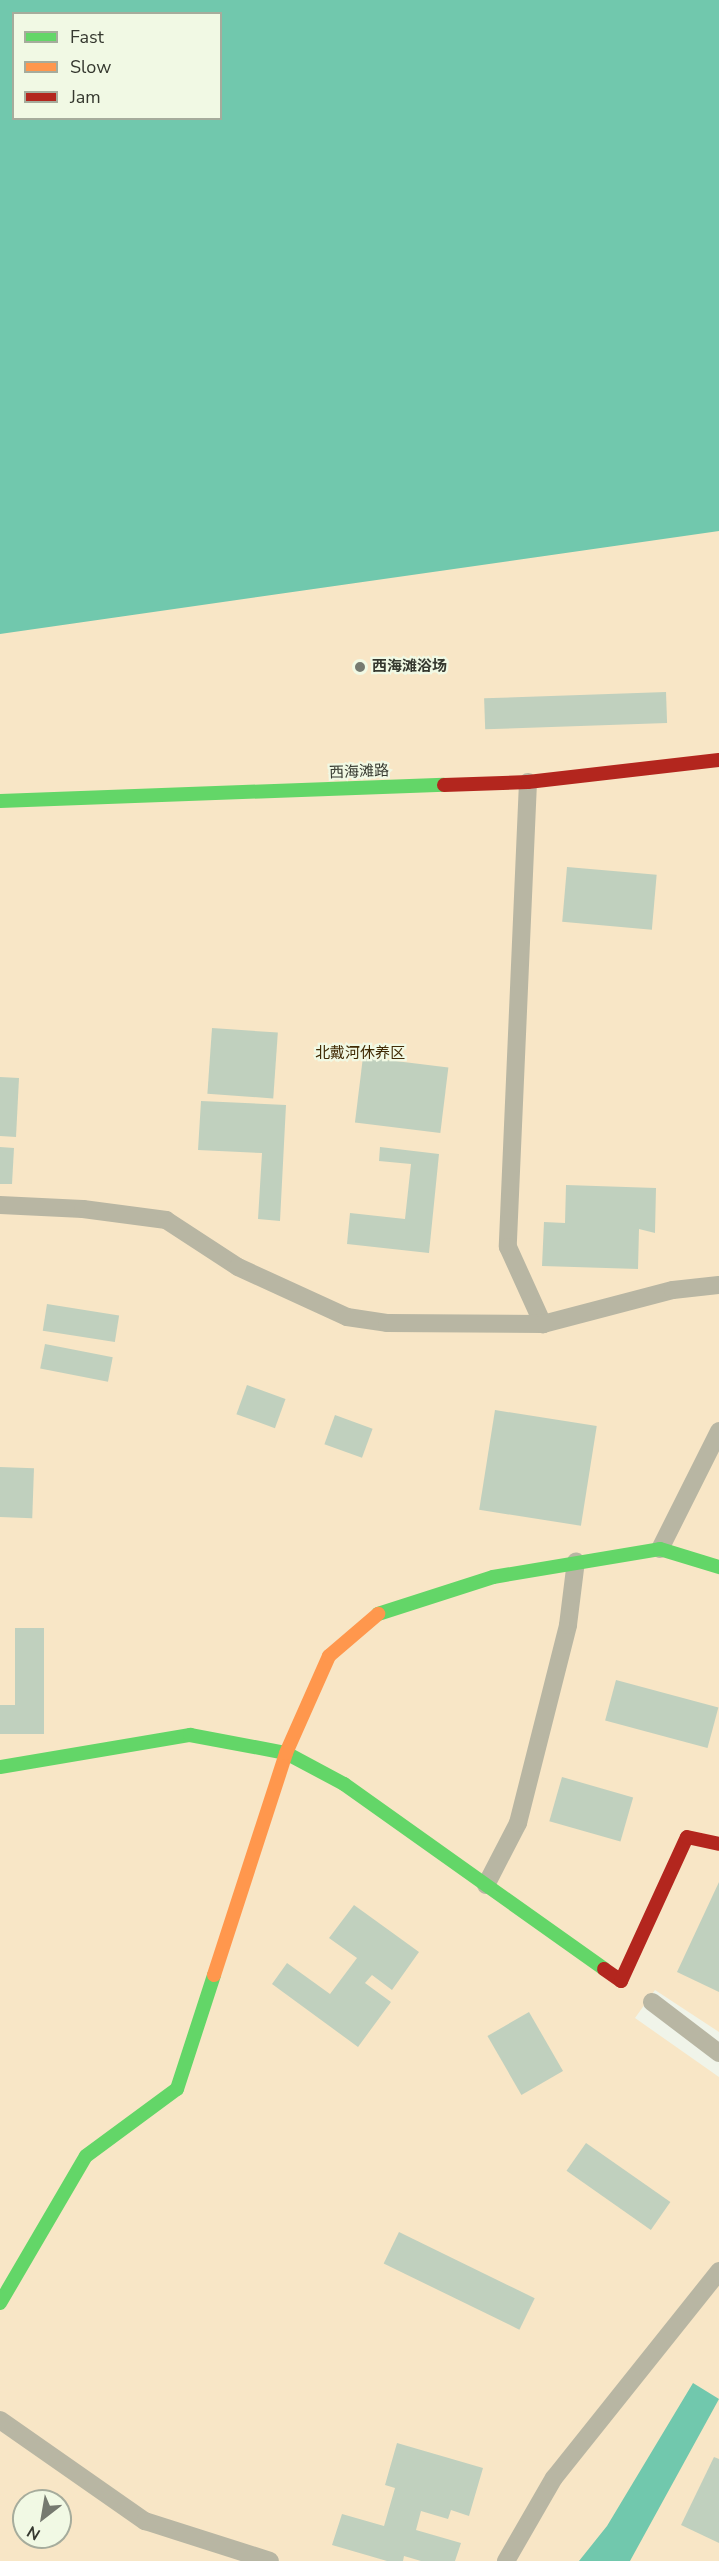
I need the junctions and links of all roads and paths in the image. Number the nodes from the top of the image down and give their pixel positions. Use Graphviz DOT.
graph roads {
  1 [pos="719,760"];
  2 [pos="528,782"];
  3 [pos="0,801"];
  4 [pos="0,1205"];
  5 [pos="719,1285"];
  6 [pos="543,1324"];
  7 [pos="719,1431"];
  8 [pos="660,1550"];
  9 [pos="576,1561"];
  10 [pos="719,1567"];
  11 [pos="286,1753"];
  12 [pos="0,1767"];
  13 [pos="719,1844"];
  14 [pos="486,1885"];
  15 [pos="652,2002"];
  16 [pos="719,2053"];
  17 [pos="719,2271"];
  18 [pos="0,2303"];
  19 [pos="0,2420"];
  20 [pos="270,2561"];
  21 [pos="506,2561"];
  1 -- 2 [label="street, 西海滩路"];
  2 -- 3 [label="street, 西海滩路"];
  2 -- 6 [label="street"];
  4 -- 6 [label="street"];
  5 -- 6 [label="street"];
  7 -- 8 [label="street"];
  8 -- 9 [label="street"];
  8 -- 10 [label="street"];
  9 -- 11 [label="street"];
  9 -- 14 [label="street"];
  11 -- 12 [label="street"];
  11 -- 14 [label="street"];
  11 -- 18 [label="street"];
  13 -- 14 [label="street"];
  15 -- 16 [label="street"];
  17 -- 21 [label="street"];
  19 -- 20 [label="street"];
}
